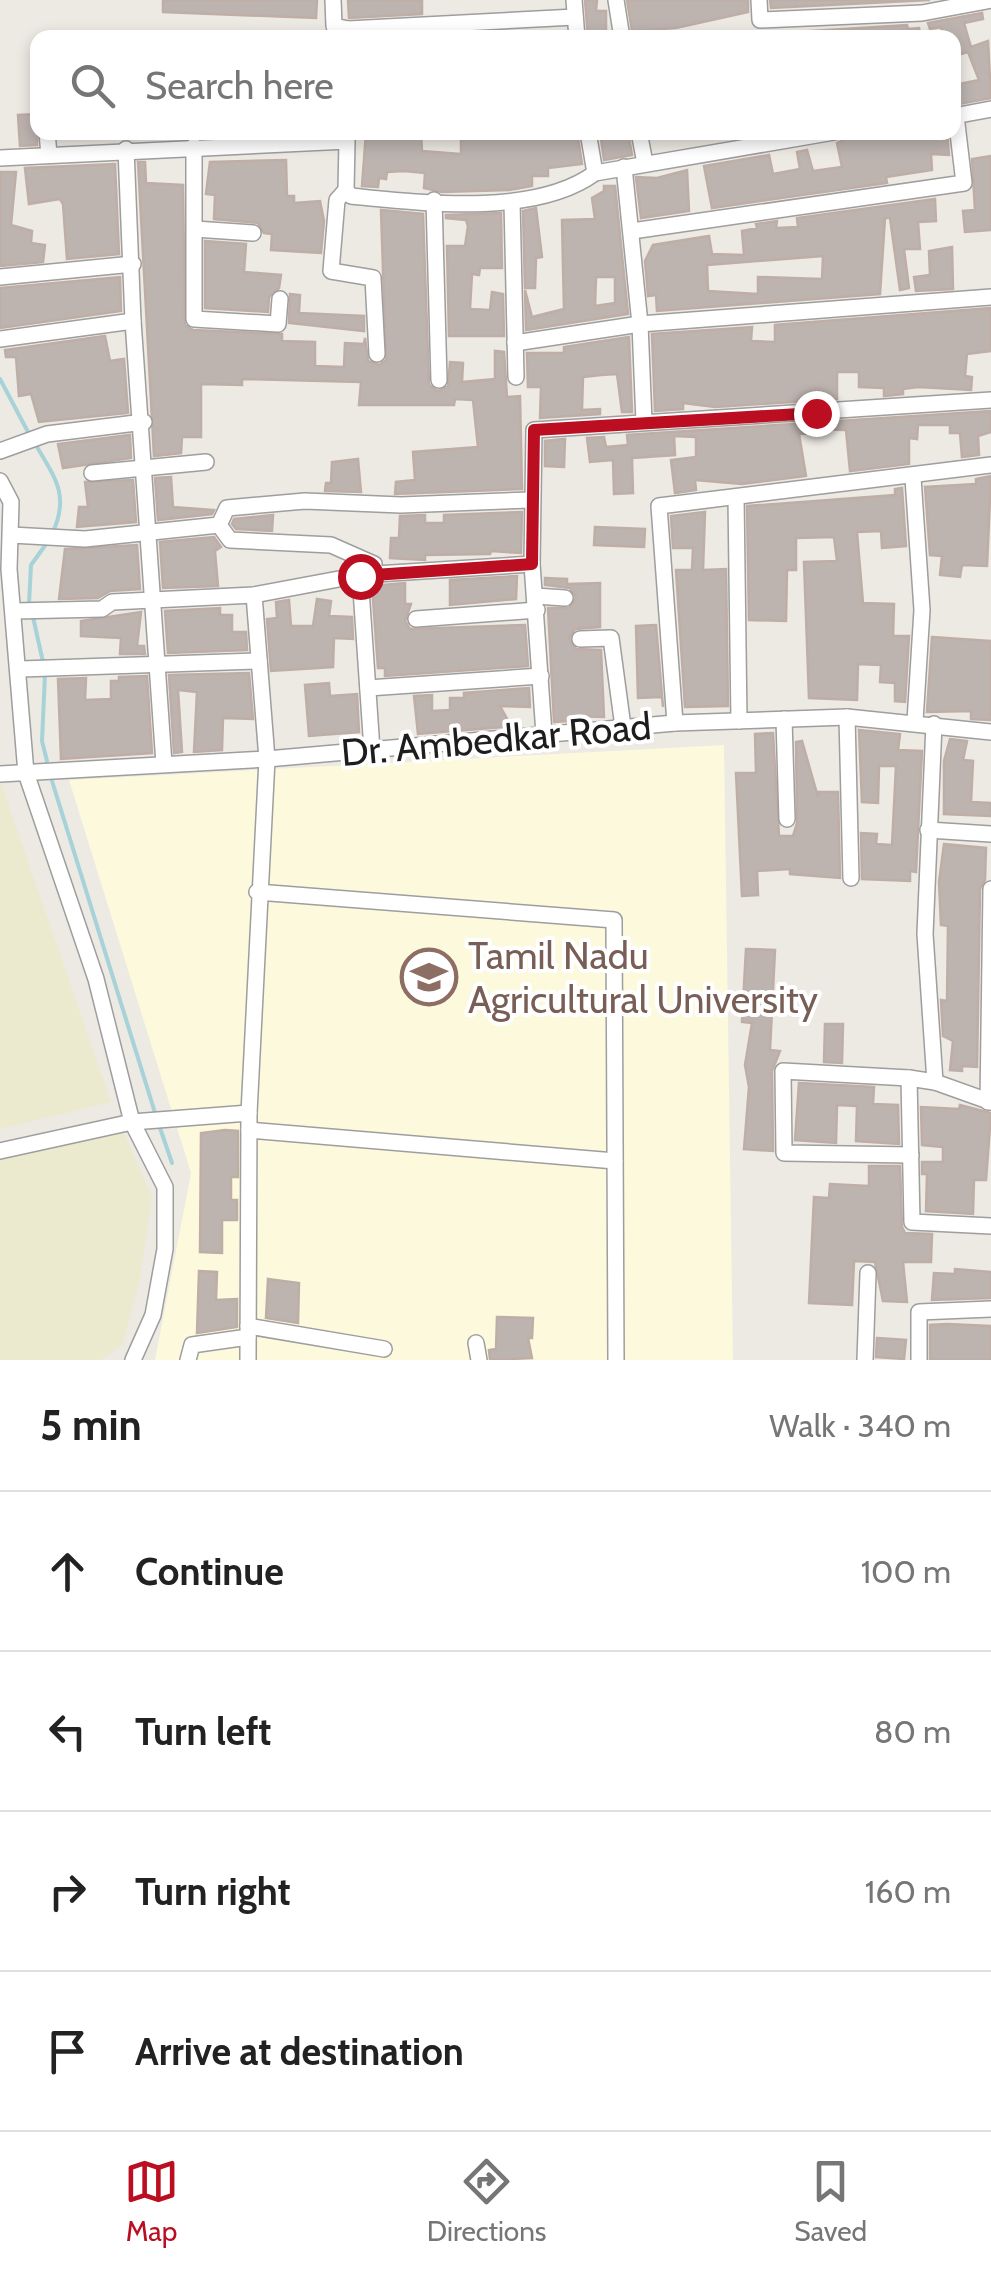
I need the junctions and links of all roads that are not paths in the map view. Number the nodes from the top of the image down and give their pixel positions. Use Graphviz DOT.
graph roads {
  1 [pos="333,0"];
  2 [pos="574,0"];
  3 [pos="616,0"];
  4 [pos="759,0"];
  5 [pos="841,0"];
  6 [pos="991,0"];
  7 [pos="575,17"];
  8 [pos="840,20"];
  9 [pos="341,30"];
  10 [pos="401,30"];
  11 [pos="576,30"];
  12 [pos="621,30"];
  13 [pos="991,108"];
  14 [pos="961,115"];
  15 [pos="48,140"];
  16 [pos="296,140"];
  17 [pos="347,140"];
  18 [pos="589,140"];
  19 [pos="641,140"];
  20 [pos="785,140"];
  21 [pos="958,140"];
  22 [pos="194,146"];
  23 [pos="126,149"];
  24 [pos="50,155"];
  25 [pos="0,158"];
  26 [pos="645,163"];
  27 [pos="624,167"];
  28 [pos="595,173"];
  29 [pos="346,190"];
  30 [pos="434,200"];
  31 [pos="512,202"];
  32 [pos="195,229"];
  33 [pos="632,231"];
  34 [pos="253,234"];
  35 [pos="133,264"];
  36 [pos="0,278"];
  37 [pos="991,297"];
  38 [pos="280,299"];
  39 [pos="134,322"];
  40 [pos="640,324"];
  41 [pos="0,339"];
  42 [pos="515,343"];
  43 [pos="376,354"];
  44 [pos="516,377"];
  45 [pos="439,380"];
  46 [pos="991,400"];
  47 [pos="144,422"];
  48 [pos="644,422"];
  49 [pos="0,451"];
  50 [pos="206,462"];
  51 [pos="991,465"];
  52 [pos="146,467"];
  53 [pos="92,473"];
  54 [pos="913,478"];
  55 [pos="0,481"];
  56 [pos="736,496"];
  57 [pos="530,500"];
  58 [pos="219,525"];
  59 [pos="149,533"];
  60 [pos="11,536"];
  61 [pos="532,564"];
  62 [pos="367,575"];
  63 [pos="254,595"];
  64 [pos="565,598"];
  65 [pos="154,602"];
  66 [pos="536,603"];
  67 [pos="14,611"];
  68 [pos="416,619"];
  69 [pos="580,640"];
  70 [pos="259,662"];
  71 [pos="158,666"];
  72 [pos="20,669"];
  73 [pos="541,676"];
  74 [pos="368,688"];
  75 [pos="847,717"];
  76 [pos="784,718"];
  77 [pos="739,721"];
  78 [pos="915,721"];
  79 [pos="675,723"];
  80 [pos="934,724"];
  81 [pos="623,727"];
  82 [pos="991,732"];
  83 [pos="544,734"];
  84 [pos="372,750"];
  85 [pos="267,759"];
  86 [pos="164,764"];
  87 [pos="26,773"];
  88 [pos="0,774"];
  89 [pos="788,819"];
  90 [pos="928,830"];
  91 [pos="991,834"];
  92 [pos="851,878"];
  93 [pos="991,888"];
  94 [pos="257,892"];
  95 [pos="909,1078"];
  96 [pos="935,1082"];
  97 [pos="990,1102"];
  98 [pos="249,1112"];
  99 [pos="132,1122"];
  100 [pos="249,1130"];
  101 [pos="0,1151"];
  102 [pos="912,1156"];
  103 [pos="615,1162"];
  104 [pos="991,1226"];
  105 [pos="868,1273"];
  106 [pos="991,1309"];
  107 [pos="248,1332"];
  108 [pos="384,1349"];
  109 [pos="134,1360"];
  110 [pos="188,1360"];
  111 [pos="248,1360"];
  112 [pos="616,1360"];
  113 [pos="866,1360"];
  114 [pos="919,1360"];
  1 -- 9 [label="street"];
  2 -- 7 [label="street"];
  3 -- 12 [label="street"];
  4 -- 8 [label="street"];
  5 -- 8 [label="street"];
  6 -- 8 [label="street"];
  7 -- 10 [label="street"];
  7 -- 11 [label="street"];
  13 -- 14 [label="street"];
  15 -- 24 [label="street"];
  16 -- 22 [label="street"];
  17 -- 29 [label="street"];
  18 -- 28 [label="street"];
  19 -- 26 [label="street"];
  20 -- 26 [label="street"];
  21 -- 33 [label="street"];
  22 -- 23 [label="street"];
  22 -- 32 [label="street"];
  23 -- 24 [label="street"];
  23 -- 35 [label="street"];
  24 -- 25 [label="street"];
  26 -- 27 [label="street"];
  27 -- 28 [label="street"];
  27 -- 33 [label="street"];
  28 -- 31 [label="street"];
  29 -- 30 [label="street"];
  29 -- 43 [label="street"];
  30 -- 31 [label="street"];
  30 -- 45 [label="street"];
  31 -- 42 [label="street"];
  32 -- 34 [label="street"];
  32 -- 38 [label="street"];
  33 -- 40 [label="street"];
  35 -- 36 [label="street"];
  35 -- 39 [label="street"];
  37 -- 40 [label="street"];
  39 -- 41 [label="street"];
  39 -- 47 [label="street"];
  40 -- 42 [label="street"];
  40 -- 48 [label="street"];
  42 -- 44 [label="street"];
  46 -- 48 [label="street"];
  47 -- 49 [label="street"];
  47 -- 52 [label="street"];
  48 -- 57 [label="street"];
  50 -- 52 [label="street"];
  51 -- 54 [label="street"];
  52 -- 53 [label="street"];
  52 -- 59 [label="street"];
  54 -- 56 [label="street"];
  54 -- 78 [label="street"];
  55 -- 60 [label="street"];
  56 -- 77 [label="street"];
  56 -- 79 [label="street"];
  57 -- 58 [label="street"];
  57 -- 61 [label="street"];
  58 -- 59 [label="street"];
  58 -- 62 [label="street"];
  59 -- 60 [label="street"];
  59 -- 65 [label="street"];
  60 -- 67 [label="street"];
  61 -- 62 [label="street"];
  61 -- 66 [label="street"];
  62 -- 63 [label="street"];
  62 -- 74 [label="street"];
  63 -- 65 [label="street"];
  63 -- 70 [label="street"];
  64 -- 66 [label="street"];
  65 -- 67 [label="street"];
  65 -- 71 [label="street"];
  66 -- 68 [label="street"];
  66 -- 73 [label="street"];
  67 -- 72 [label="street"];
  69 -- 81 [label="street"];
  70 -- 71 [label="street"];
  70 -- 85 [label="street"];
  71 -- 72 [label="street"];
  71 -- 86 [label="street"];
  72 -- 87 [label="street"];
  73 -- 74 [label="street"];
  73 -- 83 [label="street"];
  74 -- 84 [label="street"];
  75 -- 76 [label="street, Dr. Ambedkar Road"];
  75 -- 78 [label="street, Dr. Ambedkar Road"];
  75 -- 92 [label="street"];
  76 -- 77 [label="street, Dr. Ambedkar Road"];
  76 -- 89 [label="street"];
  77 -- 79 [label="street, Dr. Ambedkar Road"];
  78 -- 80 [label="street, Dr. Ambedkar Road"];
  79 -- 81 [label="street, Dr. Ambedkar Road"];
  80 -- 82 [label="street, Dr. Ambedkar Road"];
  80 -- 90 [label="street"];
  81 -- 83 [label="street, Dr. Ambedkar Road"];
  83 -- 84 [label="street, Dr. Ambedkar Road"];
  84 -- 85 [label="street, Dr. Ambedkar Road"];
  85 -- 86 [label="street, Dr. Ambedkar Road"];
  85 -- 94 [label="street"];
  86 -- 87 [label="street, Dr. Ambedkar Road"];
  87 -- 88 [label="street, Dr. Ambedkar Road"];
  87 -- 99 [label="street"];
  90 -- 91 [label="street"];
  90 -- 96 [label="street"];
  93 -- 97 [label="street"];
  94 -- 98 [label="street"];
  94 -- 103 [label="street"];
  95 -- 96 [label="street"];
  95 -- 102 [label="street"];
  95 -- 102 [label="street"];
  96 -- 97 [label="street"];
  98 -- 99 [label="street"];
  98 -- 100 [label="street"];
  99 -- 101 [label="street"];
  99 -- 109 [label="street"];
  100 -- 103 [label="street"];
  100 -- 107 [label="street"];
  102 -- 104 [label="street"];
  103 -- 112 [label="street"];
  105 -- 113 [label="street"];
  106 -- 114 [label="street"];
  107 -- 108 [label="street"];
  107 -- 110 [label="street"];
  107 -- 111 [label="street"];
}
